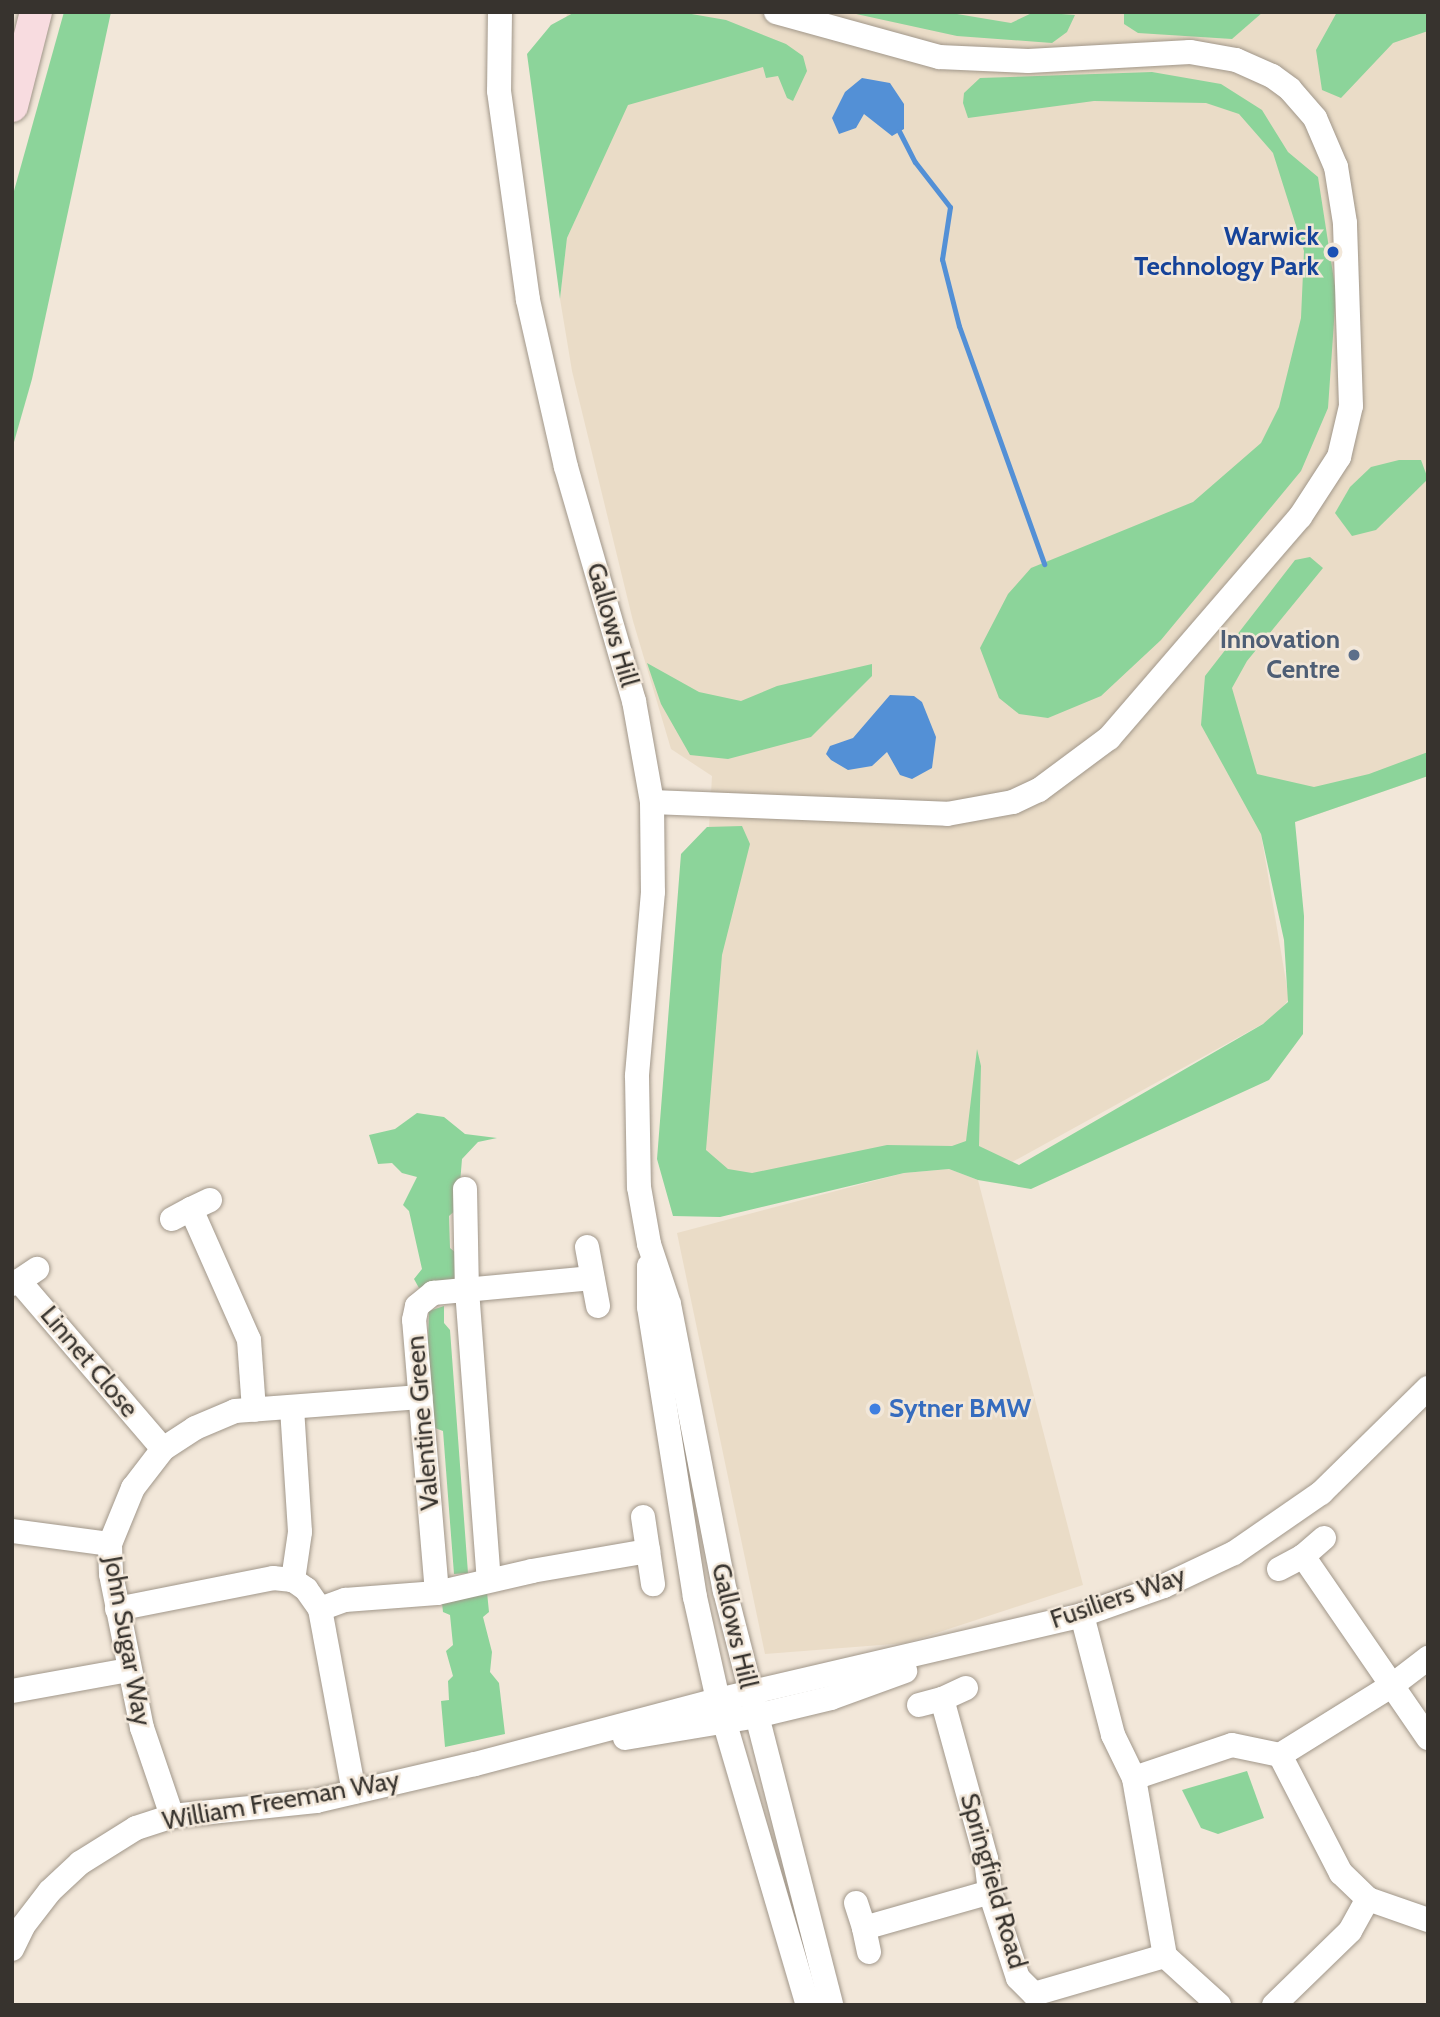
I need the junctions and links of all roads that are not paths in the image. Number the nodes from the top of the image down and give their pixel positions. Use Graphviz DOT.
graph roads {
  1 [pos="36,12"];
  2 [pos="500,12"];
  3 [pos="776,12"];
  4 [pos="12,106"];
  5 [pos="652,802"];
  6 [pos="465,1189"];
  7 [pos="191,1209"];
  8 [pos="649,1244"];
  9 [pos="587,1247"];
  10 [pos="23,1278"];
  11 [pos="592,1278"];
  12 [pos="467,1290"];
  13 [pos="598,1306"];
  14 [pos="1428,1388"];
  15 [pos="420,1397"];
  16 [pos="292,1408"];
  17 [pos="254,1410"];
  18 [pos="163,1449"];
  19 [pos="643,1517"];
  20 [pos="12,1531"];
  21 [pos="1324,1538"];
  22 [pos="110,1544"];
  23 [pos="648,1551"];
  24 [pos="1303,1556"];
  25 [pos="1279,1569"];
  26 [pos="293,1580"];
  27 [pos="489,1580"];
  28 [pos="653,1584"];
  29 [pos="437,1593"];
  30 [pos="117,1609"];
  31 [pos="320,1609"];
  32 [pos="1082,1615"];
  33 [pos="1428,1658"];
  34 [pos="129,1671"];
  35 [pos="1394,1684"];
  36 [pos="966,1688"];
  37 [pos="12,1691"];
  38 [pos="753,1705"];
  39 [pos="721,1711"];
  40 [pos="1425,1746"];
  41 [pos="1283,1761"];
  42 [pos="1134,1778"];
  43 [pos="354,1792"];
  44 [pos="172,1816"];
  45 [pos="990,1892"];
  46 [pos="1368,1899"];
  47 [pos="856,1903"];
  48 [pos="1428,1920"];
  49 [pos="864,1928"];
  50 [pos="12,1949"];
  51 [pos="869,1952"];
  52 [pos="1165,1956"];
  53 [pos="808,2005"];
  54 [pos="831,2005"];
  55 [pos="1219,2005"];
  56 [pos="1274,2005"];
  1 -- 4 [label="main road"];
  2 -- 5 [label="street, Gallows Hill"];
  3 -- 5 [label="street"];
  5 -- 8 [label="street, Gallows Hill"];
  6 -- 12 [label="street"];
  7 -- 17 [label="street"];
  8 -- 38 [label="street, Gallows Hill"];
  8 -- 39 [label="street, Gallows Hill"];
  9 -- 11 [label="street"];
  10 -- 18 [label="street, Linnet Close"];
  11 -- 12 [label="street"];
  11 -- 13 [label="street"];
  12 -- 15 [label="street, Valentine Green"];
  12 -- 27 [label="street"];
  14 -- 32 [label="street, Fusiliers Way"];
  15 -- 16 [label="street, John Sugar Way"];
  15 -- 29 [label="street, Valentine Green"];
  16 -- 17 [label="street, John Sugar Way"];
  16 -- 26 [label="street"];
  17 -- 18 [label="street, John Sugar Way"];
  18 -- 22 [label="street, John Sugar Way"];
  19 -- 23 [label="street"];
  20 -- 22 [label="street"];
  21 -- 24 [label="street"];
  22 -- 30 [label="street, John Sugar Way"];
  23 -- 27 [label="street"];
  23 -- 28 [label="street"];
  24 -- 25 [label="street"];
  24 -- 35 [label="street"];
  26 -- 30 [label="street"];
  26 -- 31 [label="street"];
  27 -- 29 [label="street"];
  29 -- 31 [label="street"];
  30 -- 34 [label="street, John Sugar Way"];
  31 -- 43 [label="street"];
  32 -- 38 [label="street, Fusiliers Way"];
  32 -- 42 [label="street"];
  33 -- 35 [label="street"];
  34 -- 37 [label="street"];
  34 -- 44 [label="street, John Sugar Way"];
  35 -- 40 [label="street"];
  35 -- 41 [label="street"];
  36 -- 45 [label="street, Springfield Road"];
  38 -- 39 [label="street, Fusiliers Way"];
  38 -- 54 [label="street, Gallows Hill"];
  39 -- 43 [label="street, William Freeman Way"];
  39 -- 53 [label="street, Gallows Hill"];
  41 -- 42 [label="street"];
  41 -- 46 [label="street"];
  42 -- 52 [label="street"];
  43 -- 44 [label="street, William Freeman Way"];
  44 -- 50 [label="street, William Freeman Way"];
  45 -- 49 [label="street"];
  45 -- 52 [label="street, Springfield Road"];
  46 -- 48 [label="street"];
  46 -- 56 [label="street"];
  47 -- 49 [label="street"];
  49 -- 51 [label="street"];
  52 -- 55 [label="street"];
}
